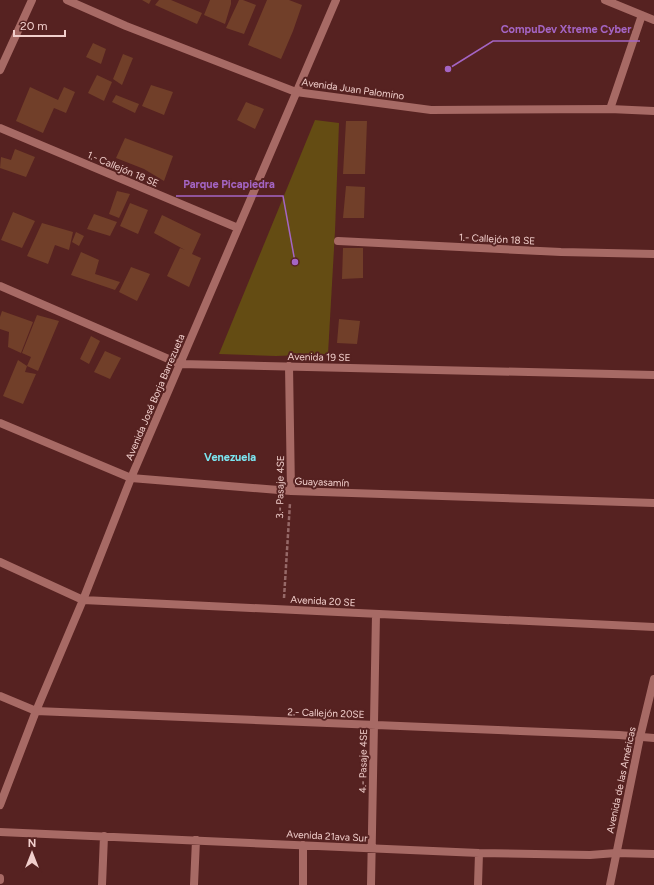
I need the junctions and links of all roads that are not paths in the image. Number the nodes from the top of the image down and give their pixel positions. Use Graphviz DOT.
graph roads {
  1 [pos="32,0"];
  2 [pos="67,0"];
  3 [pos="336,0"];
  4 [pos="605,0"];
  5 [pos="642,15"];
  6 [pos="654,20"];
  7 [pos="0,70"];
  8 [pos="296,92"];
  9 [pos="610,109"];
  10 [pos="654,111"];
  11 [pos="0,128"];
  12 [pos="238,228"];
  13 [pos="338,241"];
  14 [pos="654,254"];
  15 [pos="0,286"];
  16 [pos="180,364"];
  17 [pos="289,366"];
  18 [pos="654,375"];
  19 [pos="0,423"];
  20 [pos="131,478"];
  21 [pos="291,491"];
  22 [pos="654,503"];
  23 [pos="0,562"];
  24 [pos="83,600"];
  25 [pos="376,614"];
  26 [pos="654,627"];
  27 [pos="654,679"];
  28 [pos="0,696"];
  29 [pos="36,711"];
  30 [pos="374,725"];
  31 [pos="640,737"];
  32 [pos="654,738"];
  33 [pos="0,805"];
  34 [pos="0,832"];
  35 [pos="104,836"];
  36 [pos="196,840"];
  37 [pos="303,845"];
  38 [pos="371,848"];
  39 [pos="479,853"];
  40 [pos="616,853"];
  41 [pos="654,854"];
  42 [pos="102,885"];
  43 [pos="194,885"];
  44 [pos="303,885"];
  45 [pos="371,885"];
  46 [pos="478,885"];
  47 [pos="610,885"];
  1 -- 7 [label="street"];
  2 -- 8 [label="street, Avenida Juan Palomino"];
  3 -- 8 [label="street, Avenida José Borja Barrezueta"];
  4 -- 5 [label="street"];
  5 -- 6 [label="street"];
  5 -- 9 [label="street"];
  8 -- 9 [label="street, Avenida Juan Palomino"];
  8 -- 12 [label="street, Avenida José Borja Barrezueta"];
  9 -- 10 [label="street, Avenida Juan Palomino"];
  11 -- 12 [label="street, 1.- Callejón 18 SE"];
  12 -- 16 [label="street, Avenida José Borja Barrezueta"];
  13 -- 14 [label="street, 1.- Callejón 18 SE"];
  15 -- 16 [label="street, Avenida 19 SE"];
  16 -- 17 [label="street, Avenida 19 SE"];
  16 -- 20 [label="street, Avenida José Borja Barrezueta"];
  17 -- 18 [label="street, Avenida 19 SE"];
  17 -- 21 [label="street, 3.- Pasaje 4SE"];
  19 -- 20 [label="street, Guayasamín"];
  20 -- 21 [label="street, Guayasamín"];
  20 -- 24 [label="street, Avenida José Borja Barrezueta"];
  21 -- 22 [label="street, Guayasamín"];
  23 -- 24 [label="street, Avenida 20 SE"];
  24 -- 25 [label="street, Avenida 20 SE"];
  24 -- 29 [label="street, Avenida José Borja Barrezueta"];
  25 -- 26 [label="street, Avenida 20 SE"];
  25 -- 30 [label="street, 4.- Pasaje 4SE"];
  27 -- 31 [label="street, Avenida de las Américas"];
  28 -- 29 [label="street, 2.- Callejón 20SE"];
  29 -- 30 [label="street, 2.- Callejón 20SE"];
  29 -- 33 [label="street, Avenida José Borja Barrezueta"];
  30 -- 31 [label="street, 2.- Callejón 20SE"];
  30 -- 38 [label="street, 4.- Pasaje 4SE"];
  31 -- 32 [label="street, 2.- Callejón 20SE"];
  31 -- 40 [label="street, Avenida de las Américas"];
  34 -- 35 [label="street, Avenida 21ava Sur"];
  35 -- 36 [label="street, Avenida 21ava Sur"];
  35 -- 42 [label="street"];
  36 -- 37 [label="street, Avenida 21ava Sur"];
  36 -- 43 [label="street"];
  37 -- 38 [label="street, Avenida 21ava Sur"];
  37 -- 44 [label="street"];
  38 -- 39 [label="street, Avenida 21ava Sur"];
  38 -- 45 [label="street, 4.- Pasaje 4SE"];
  39 -- 40 [label="street, Avenida 21ava Sur"];
  39 -- 46 [label="street"];
  40 -- 41 [label="street, Avenida 21ava Sur"];
  40 -- 47 [label="street, Avenida de las Américas"];
}
